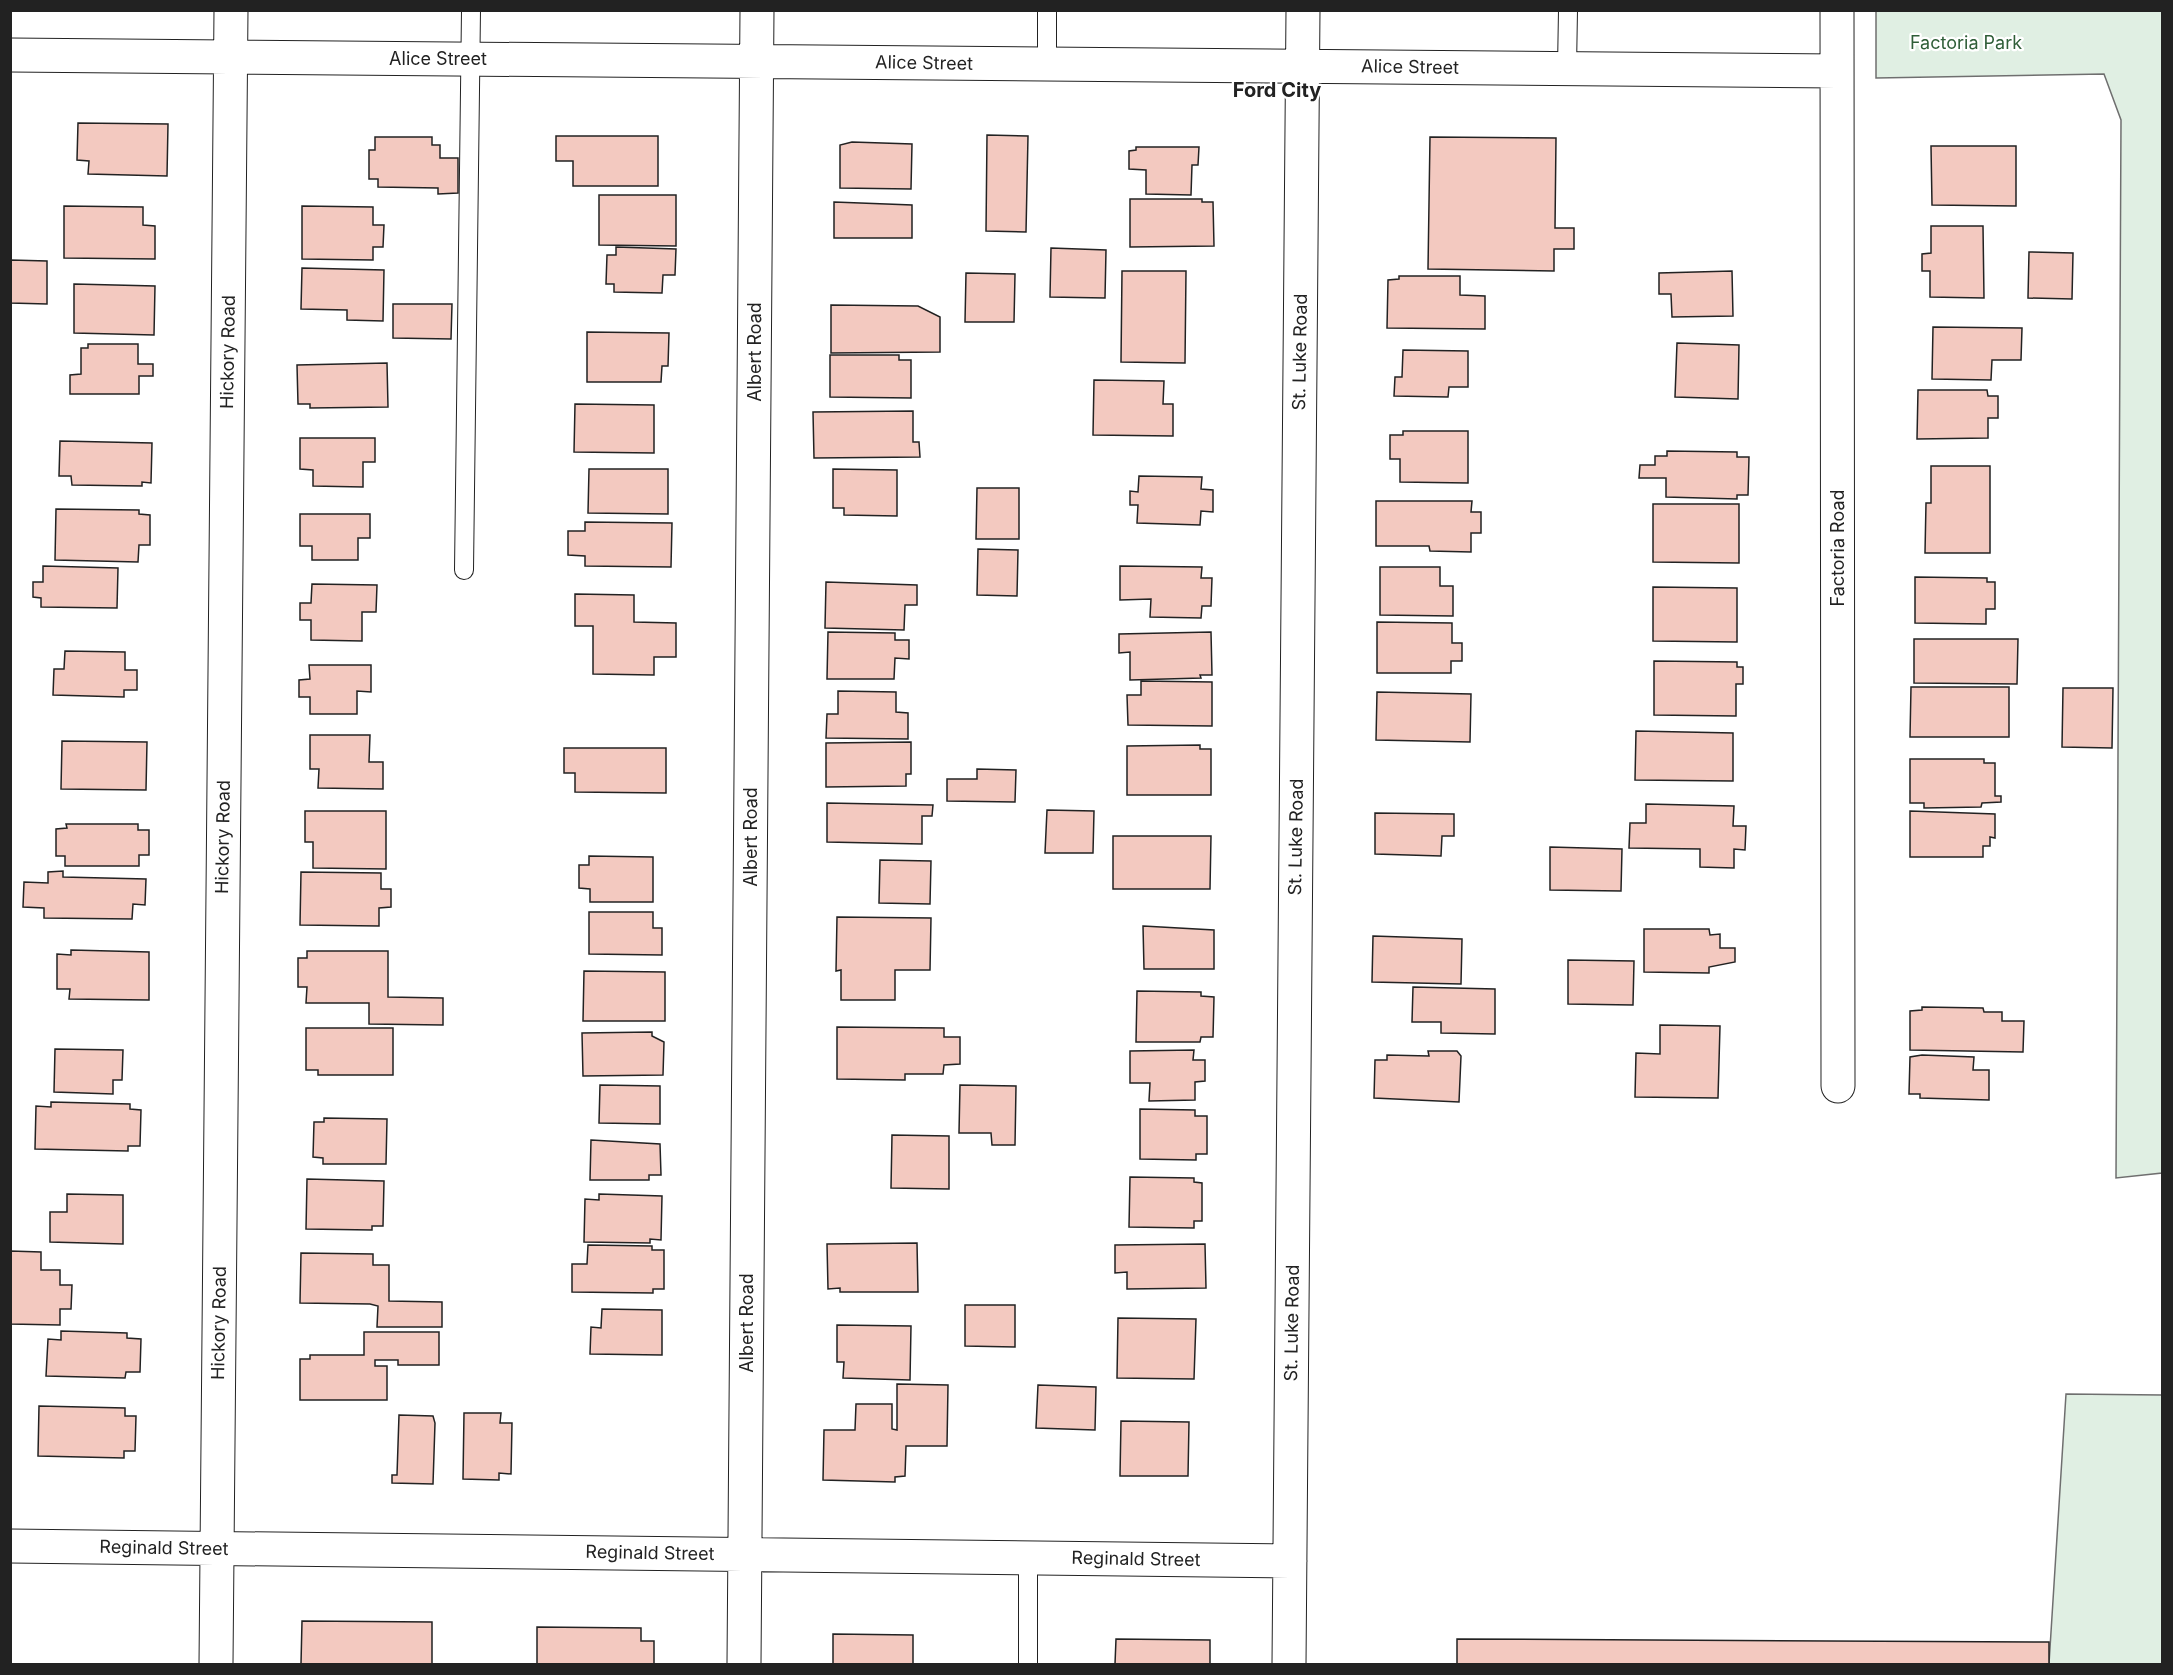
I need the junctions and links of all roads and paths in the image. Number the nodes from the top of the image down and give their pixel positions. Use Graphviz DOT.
graph roads {
  1 [pos="231,10"];
  2 [pos="471,10"];
  3 [pos="758,10"];
  4 [pos="1047,10"];
  5 [pos="1304,10"];
  6 [pos="1568,10"];
  7 [pos="1838,10"];
  8 [pos="10,55"];
  9 [pos="231,57"];
  10 [pos="471,59"];
  11 [pos="757,61"];
  12 [pos="1047,64"];
  13 [pos="1303,66"];
  14 [pos="1567,68"];
  15 [pos="1837,71"];
  16 [pos="464,570"];
  17 [pos="1838,1086"];
  18 [pos="10,1546"];
  19 [pos="217,1549"];
  20 [pos="745,1554"];
  21 [pos="1028,1557"];
  22 [pos="1290,1561"];
  23 [pos="216,1665"];
  24 [pos="744,1665"];
  25 [pos="1028,1665"];
  26 [pos="1289,1665"];
  1 -- 9 [label="street, Hickory Road"];
  2 -- 10 [label="lane"];
  3 -- 11 [label="street, Albert Road"];
  4 -- 12 [label="lane"];
  5 -- 13 [label="street, St. Luke Road"];
  6 -- 14 [label="lane"];
  7 -- 15 [label="street, Factoria Road"];
  8 -- 9 [label="street, Alice Street"];
  9 -- 10 [label="street, Alice Street"];
  9 -- 19 [label="street, Hickory Road"];
  10 -- 11 [label="street, Alice Street"];
  10 -- 16 [label="lane"];
  11 -- 12 [label="street, Alice Street"];
  11 -- 20 [label="street, Albert Road"];
  12 -- 13 [label="street, Alice Street"];
  13 -- 14 [label="street, Alice Street"];
  13 -- 22 [label="street, St. Luke Road"];
  14 -- 15 [label="street, Alice Street"];
  15 -- 17 [label="street, Factoria Road"];
  18 -- 19 [label="street, Reginald Street"];
  19 -- 20 [label="street, Reginald Street"];
  19 -- 23 [label="street, Hickory Road"];
  20 -- 21 [label="street, Reginald Street"];
  20 -- 24 [label="street, Albert Road"];
  21 -- 22 [label="street, Reginald Street"];
  21 -- 25 [label="lane"];
  22 -- 26 [label="street, St. Luke Road"];
}
